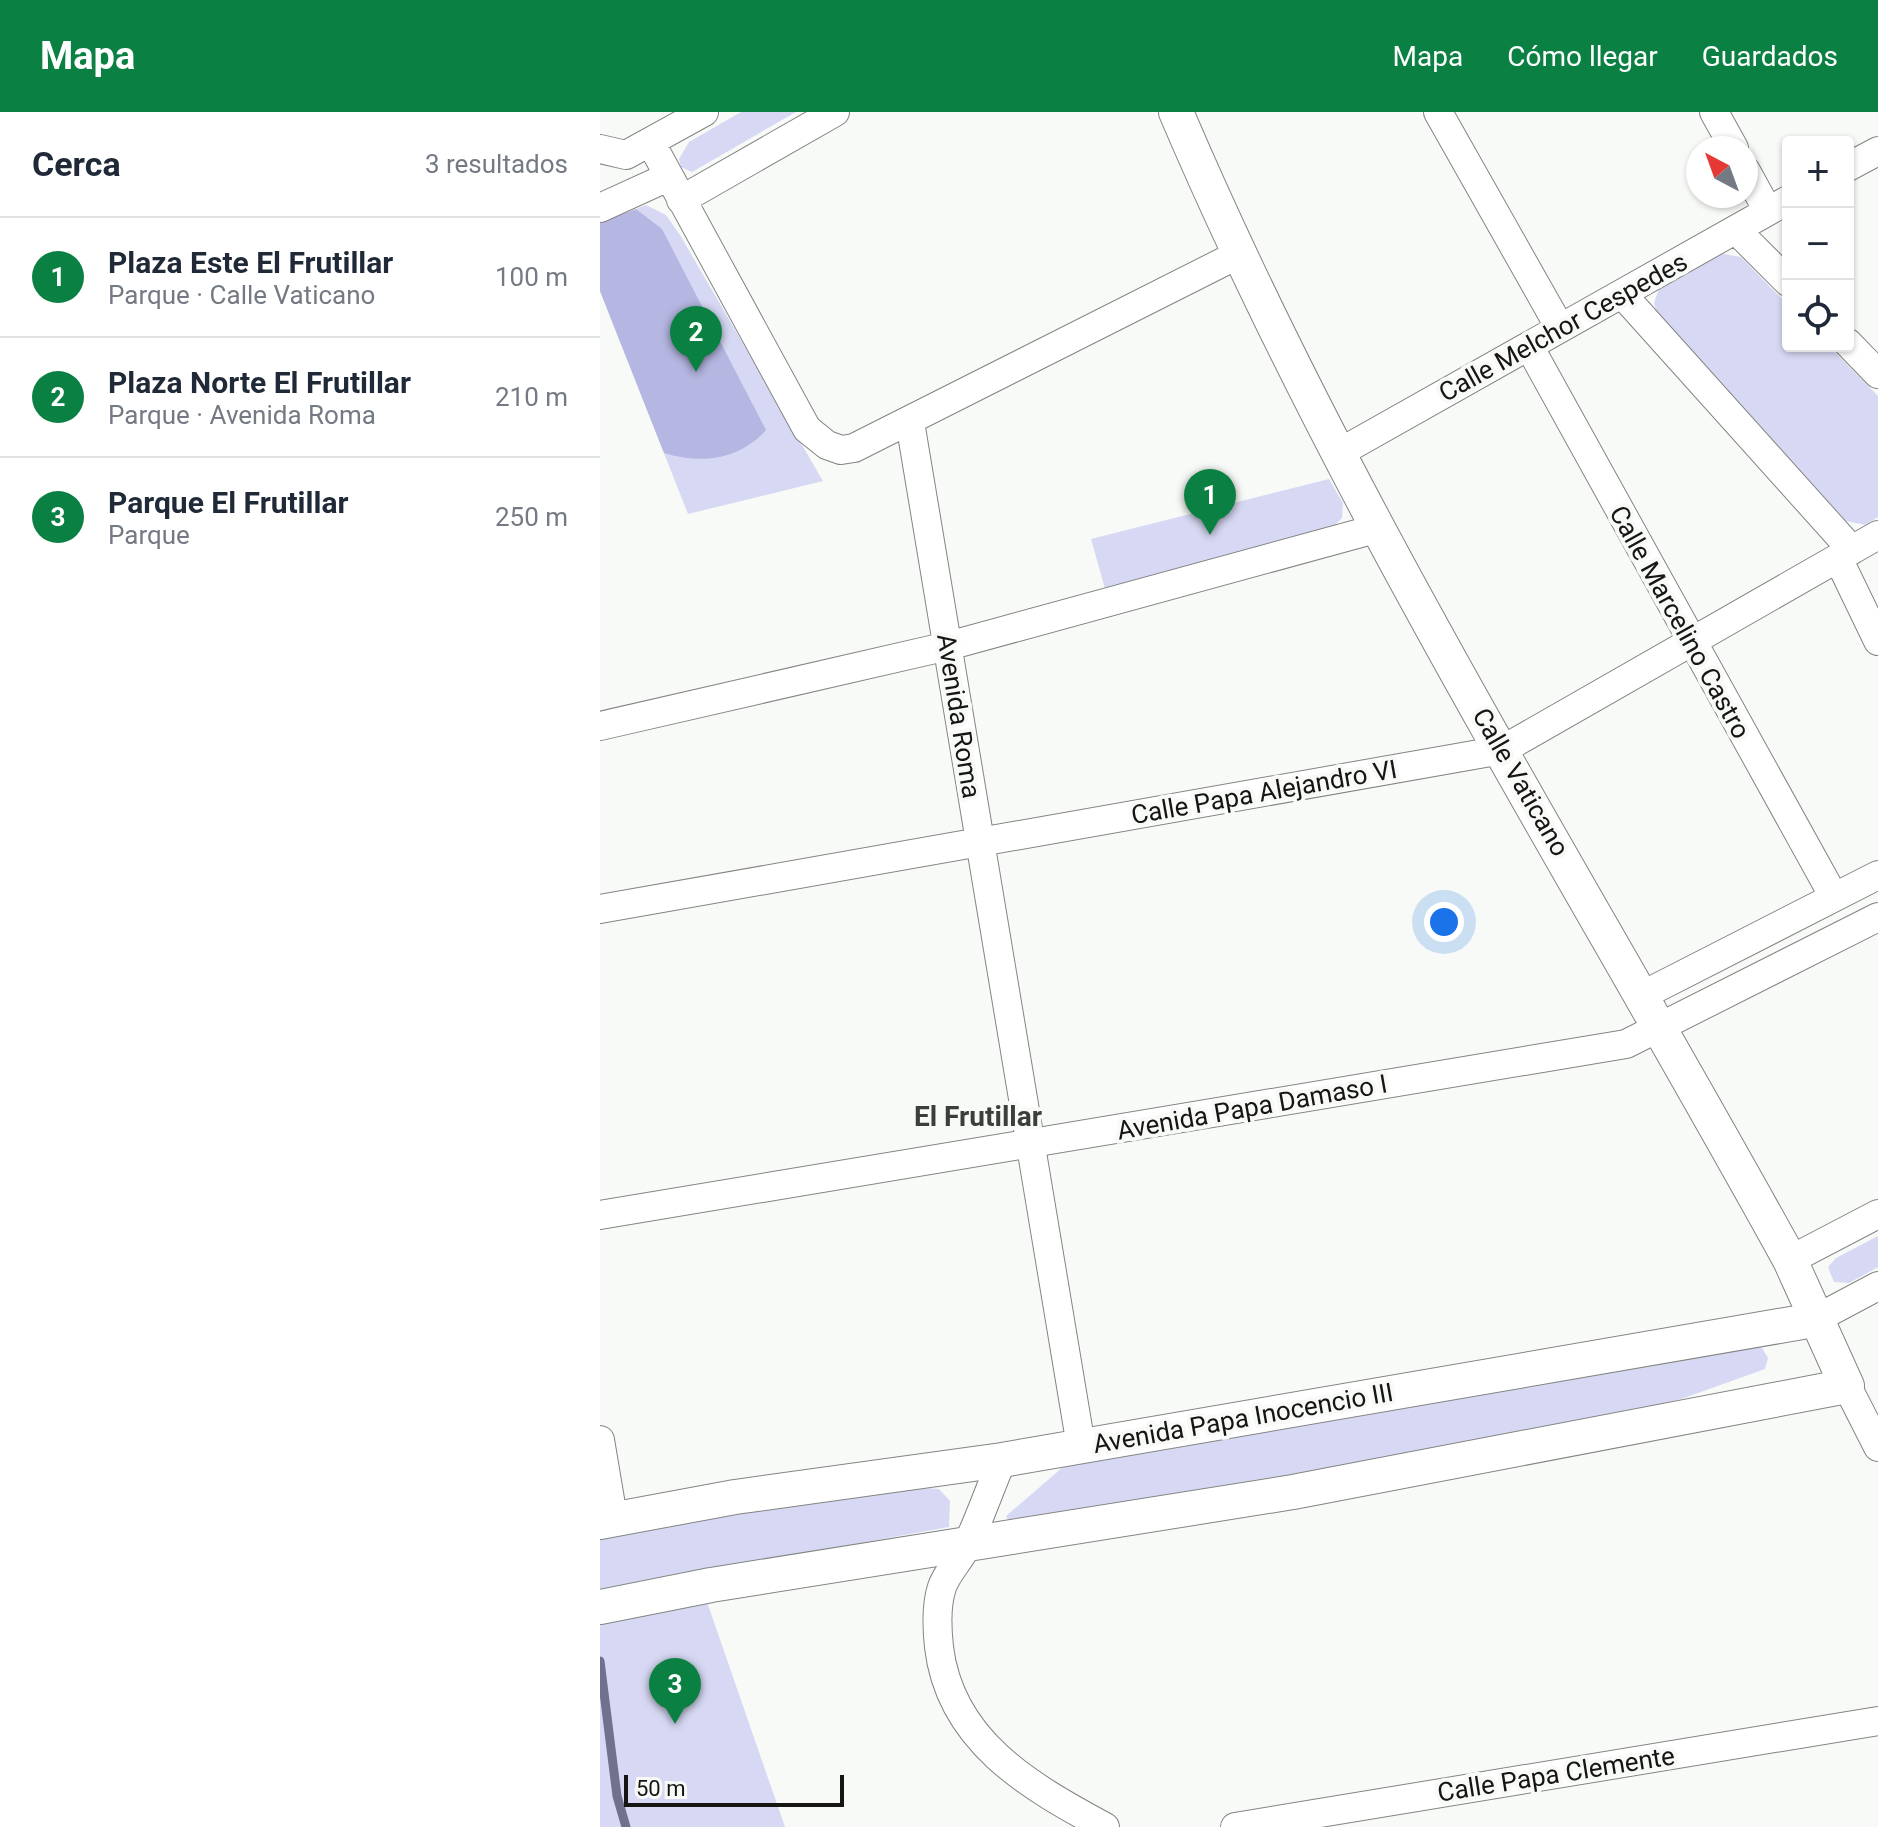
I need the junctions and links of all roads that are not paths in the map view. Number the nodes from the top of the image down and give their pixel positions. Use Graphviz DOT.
graph roads {
  1 [pos="704,112"];
  2 [pos="835,112"];
  3 [pos="1176,112"];
  4 [pos="1438,112"];
  5 [pos="1714,112"];
  6 [pos="1727,136"];
  7 [pos="651,143"];
  8 [pos="600,149"];
  9 [pos="1878,151"];
  10 [pos="1854,164"];
  11 [pos="1758,184"];
  12 [pos="675,188"];
  13 [pos="1778,206"];
  14 [pos="600,208"];
  15 [pos="1736,230"];
  16 [pos="1237,255"];
  17 [pos="1786,280"];
  18 [pos="1622,294"];
  19 [pos="1560,328"];
  20 [pos="1529,346"];
  21 [pos="1854,349"];
  22 [pos="1878,374"];
  23 [pos="910,422"];
  24 [pos="1337,454"];
  25 [pos="1379,528"];
  26 [pos="1878,535"];
  27 [pos="1845,554"];
  28 [pos="1878,641"];
  29 [pos="1690,643"];
  30 [pos="948,646"];
  31 [pos="600,726"];
  32 [pos="1502,750"];
  33 [pos="980,843"];
  34 [pos="1878,875"];
  35 [pos="1834,897"];
  36 [pos="600,909"];
  37 [pos="1878,917"];
  38 [pos="1643,995"];
  39 [pos="1662,1028"];
  40 [pos="1031,1144"];
  41 [pos="1878,1214"];
  42 [pos="600,1215"];
  43 [pos="1790,1260"];
  44 [pos="1878,1286"];
  45 [pos="1814,1320"];
  46 [pos="1847,1386"];
  47 [pos="600,1440"];
  48 [pos="1081,1446"];
  49 [pos="1878,1447"];
  50 [pos="1002,1460"];
  51 [pos="606,1520"];
  52 [pos="967,1546"];
  53 [pos="600,1607"];
  54 [pos="1878,1721"];
  55 [pos="1105,1827"];
  56 [pos="1235,1827"];
  1 -- 7 [label="street"];
  2 -- 12 [label="street"];
  3 -- 16 [label="street, Calle Vaticano"];
  4 -- 19 [label="street"];
  5 -- 6 [label="street"];
  7 -- 8 [label="street"];
  7 -- 12 [label="street"];
  9 -- 10 [label="street"];
  11 -- 13 [label="street"];
  12 -- 14 [label="street"];
  12 -- 23 [label="street"];
  13 -- 15 [label="street, Calle Melchor Cespedes"];
  15 -- 17 [label="street"];
  15 -- 18 [label="street, Calle Melchor Cespedes"];
  16 -- 23 [label="street"];
  16 -- 24 [label="street, Calle Vaticano"];
  18 -- 19 [label="street, Calle Melchor Cespedes"];
  18 -- 27 [label="street"];
  19 -- 20 [label="street, Calle Melchor Cespedes"];
  20 -- 24 [label="street, Calle Melchor Cespedes"];
  20 -- 29 [label="street, Calle Marcelino Castro"];
  21 -- 22 [label="street"];
  23 -- 30 [label="street, Avenida Roma"];
  24 -- 25 [label="street, Calle Vaticano"];
  25 -- 30 [label="street"];
  25 -- 32 [label="street, Calle Vaticano"];
  26 -- 27 [label="street, Calle Papa Alejandro VI"];
  27 -- 28 [label="street"];
  27 -- 29 [label="street, Calle Papa Alejandro VI"];
  29 -- 32 [label="street, Calle Papa Alejandro VI"];
  29 -- 35 [label="street, Calle Marcelino Castro"];
  30 -- 31 [label="street"];
  30 -- 33 [label="street, Avenida Roma"];
  32 -- 33 [label="street, Calle Papa Alejandro VI"];
  32 -- 38 [label="street, Calle Vaticano"];
  33 -- 36 [label="street, Calle Papa Alejandro VI"];
  33 -- 40 [label="street, Avenida Roma"];
  34 -- 35 [label="street"];
  35 -- 38 [label="street"];
  37 -- 39 [label="street, Avenida Papa Damaso I"];
  38 -- 39 [label="street, Calle Vaticano"];
  39 -- 40 [label="street, Avenida Papa Damaso I"];
  39 -- 43 [label="street, Calle Vaticano"];
  40 -- 42 [label="street, Avenida Papa Damaso I"];
  40 -- 48 [label="street, Avenida Roma"];
  41 -- 43 [label="street"];
  43 -- 45 [label="street, Calle Vaticano"];
  44 -- 45 [label="street, Avenida Papa Inocencio III"];
  45 -- 46 [label="street, Calle Vaticano"];
  45 -- 48 [label="street, Avenida Papa Inocencio III"];
  46 -- 49 [label="street, Calle Vaticano"];
  46 -- 52 [label="street"];
  47 -- 51 [label="street"];
  48 -- 50 [label="street, Avenida Papa Inocencio III"];
  50 -- 51 [label="street, Avenida Papa Inocencio III"];
  50 -- 52 [label="street"];
  52 -- 53 [label="street"];
  52 -- 55 [label="street"];
  54 -- 56 [label="street, Calle Papa Clemente"];
}
